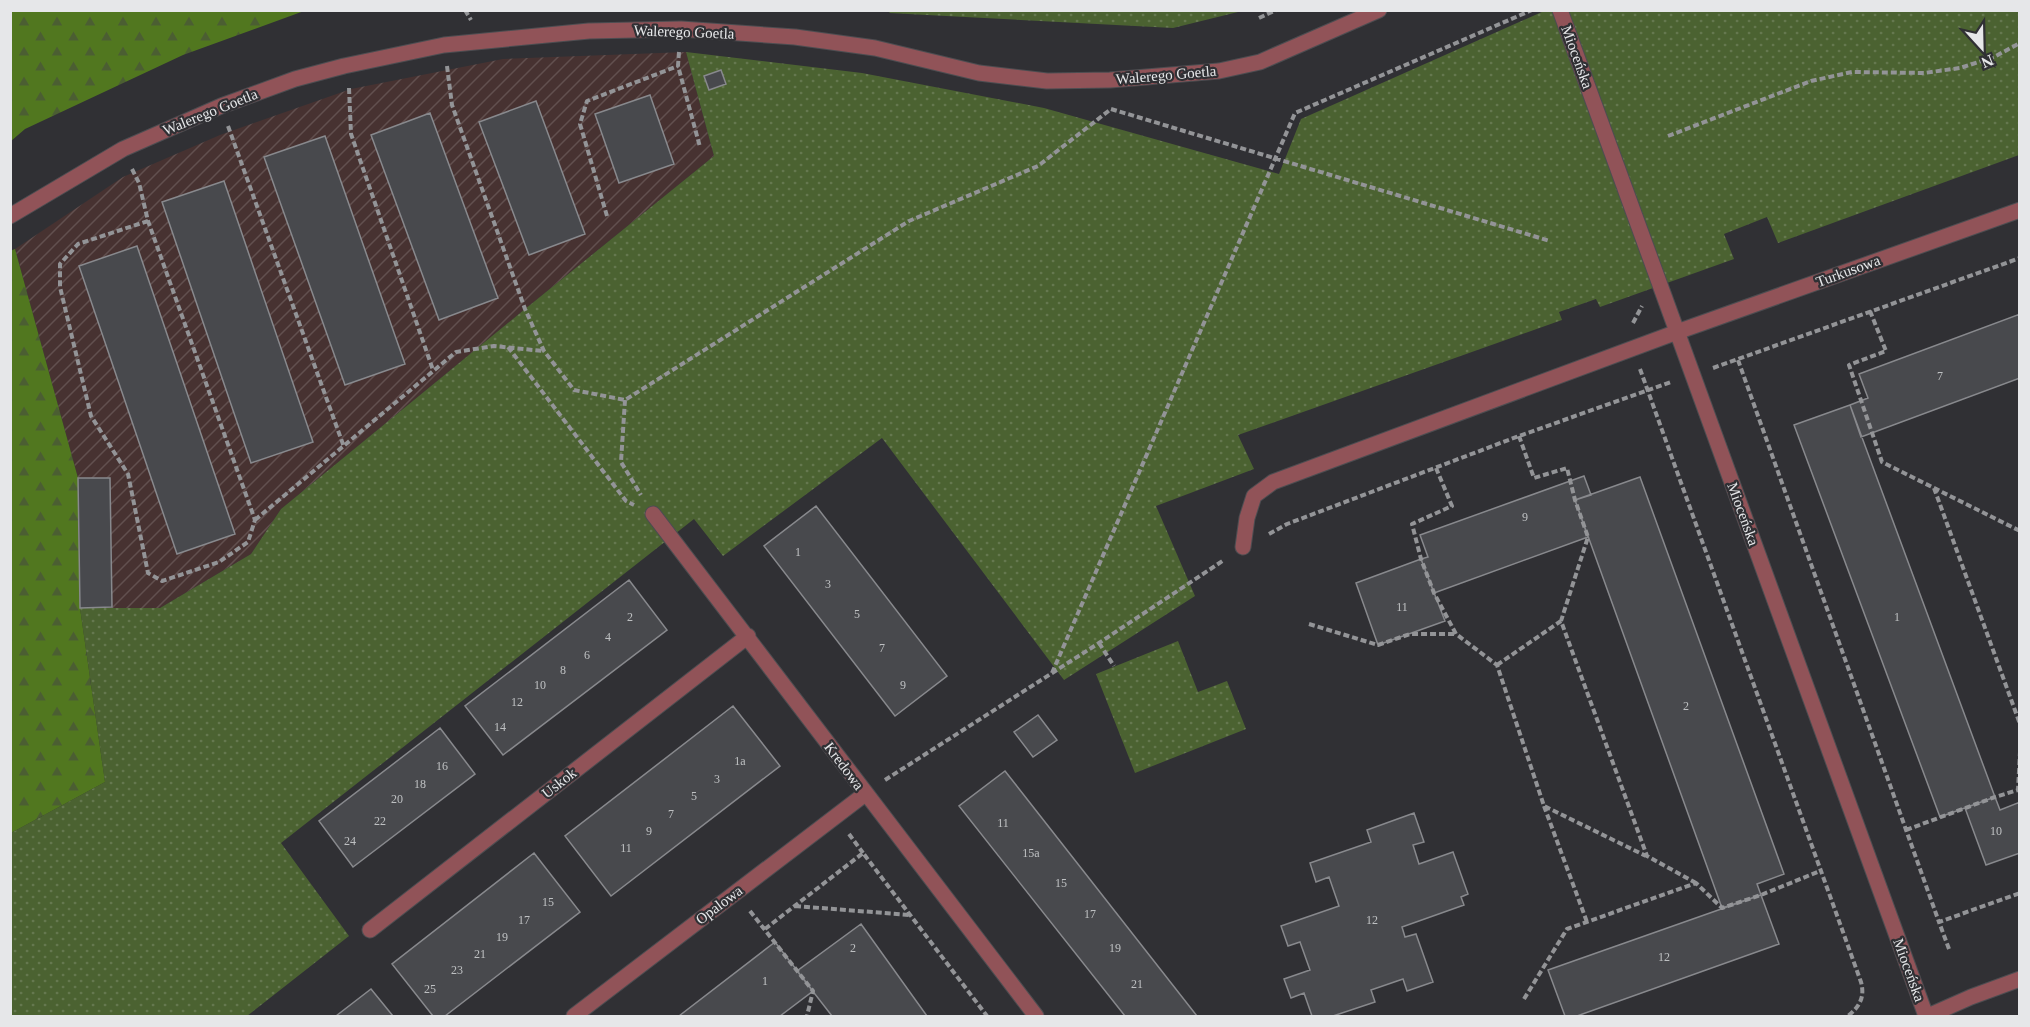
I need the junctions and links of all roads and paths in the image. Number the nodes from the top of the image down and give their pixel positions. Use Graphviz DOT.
graph roads {
  1 [pos="1276,10"];
  2 [pos="1379,10"];
  3 [pos="1532,10"];
  4 [pos="1560,10"];
  5 [pos="1259,18"];
  6 [pos="681,29"];
  7 [pos="2019,43"];
  8 [pos="444,45"];
  9 [pos="344,66"];
  10 [pos="678,66"];
  11 [pos="221,106"];
  12 [pos="1668,136"];
  13 [pos="700,147"];
  14 [pos="123,149"];
  15 [pos="1276,159"];
  16 [pos="2019,210"];
  17 [pos="10,216"];
  18 [pos="607,216"];
  19 [pos="148,221"];
  20 [pos="1550,241"];
  21 [pos="2019,258"];
  22 [pos="1642,297"];
  23 [pos="1870,311"];
  24 [pos="1677,332"];
  25 [pos="508,347"];
  26 [pos="1632,349"];
  27 [pos="544,351"];
  28 [pos="1738,360"];
  29 [pos="433,370"];
  30 [pos="1692,374"];
  31 [pos="1648,390"];
  32 [pos="625,400"];
  33 [pos="1518,436"];
  34 [pos="344,447"];
  35 [pos="1436,468"];
  36 [pos="1934,488"];
  37 [pos="653,514"];
  38 [pos="255,520"];
  39 [pos="2019,531"];
  40 [pos="1243,547"];
  41 [pos="1561,621"];
  42 [pos="1309,624"];
  43 [pos="1456,634"];
  44 [pos="748,636"];
  45 [pos="1099,643"];
  46 [pos="1497,665"];
  47 [pos="1114,666"];
  48 [pos="1052,673"];
  49 [pos="2019,724"];
  50 [pos="2019,752"];
  51 [pos="865,794"];
  52 [pos="1544,806"];
  53 [pos="1905,830"];
  54 [pos="846,831"];
  55 [pos="863,853"];
  56 [pos="1647,856"];
  57 [pos="1820,871"];
  58 [pos="1696,883"];
  59 [pos="736,893"];
  60 [pos="2019,893"];
  61 [pos="795,906"];
  62 [pos="910,915"];
  63 [pos="1587,922"];
  64 [pos="1939,922"];
  65 [pos="765,929"];
  66 [pos="370,930"];
  67 [pos="1949,949"];
  68 [pos="2019,979"];
  69 [pos="1524,999"];
  70 [pos="574,1017"];
  71 [pos="807,1017"];
  72 [pos="987,1017"];
  73 [pos="1036,1017"];
  74 [pos="1848,1017"];
  75 [pos="1927,1017"];
  1 -- 5 [label="path"];
  2 -- 6 [label="street, Walerego Goetla"];
  3 -- 15 [label="path"];
  4 -- 24 [label="street, Mioceńska"];
  6 -- 8 [label="street, Walerego Goetla"];
  6 -- 10 [label="path"];
  7 -- 12 [label="path"];
  8 -- 9 [label="street, Walerego Goetla"];
  8 -- 27 [label="path"];
  9 -- 11 [label="street, Walerego Goetla"];
  9 -- 29 [label="path"];
  10 -- 13 [label="path"];
  10 -- 18 [label="path"];
  11 -- 14 [label="street, Walerego Goetla"];
  11 -- 34 [label="path"];
  14 -- 17 [label="street, Walerego Goetla"];
  14 -- 19 [label="path"];
  15 -- 20 [label="path"];
  15 -- 32 [label="path"];
  15 -- 48 [label="path"];
  16 -- 24 [label="street, Turkusowa"];
  19 -- 38 [label="path"];
  19 -- 38 [label="path"];
  21 -- 23 [label="path"];
  22 -- 26 [label="path"];
  23 -- 28 [label="path"];
  23 -- 36 [label="path"];
  24 -- 26 [label="street, Turkusowa"];
  24 -- 30 [label="street, Mioceńska"];
  25 -- 27 [label="path"];
  25 -- 29 [label="path"];
  25 -- 37 [label="path"];
  26 -- 31 [label="path"];
  26 -- 40 [label="street, Turkusowa"];
  27 -- 32 [label="path"];
  28 -- 30 [label="path"];
  28 -- 53 [label="path"];
  29 -- 34 [label="path"];
  30 -- 31 [label="path"];
  30 -- 75 [label="street, Mioceńska"];
  31 -- 33 [label="path"];
  31 -- 57 [label="path"];
  32 -- 37 [label="path"];
  33 -- 35 [label="path"];
  33 -- 41 [label="path"];
  34 -- 38 [label="path"];
  35 -- 40 [label="path"];
  35 -- 43 [label="path"];
  36 -- 39 [label="path"];
  36 -- 49 [label="path"];
  37 -- 44 [label="street, Kredowa"];
  40 -- 45 [label="path"];
  41 -- 46 [label="path"];
  41 -- 56 [label="path"];
  42 -- 43 [label="path"];
  43 -- 46 [label="path"];
  44 -- 51 [label="street, Kredowa"];
  44 -- 66 [label="street, Uskok"];
  45 -- 47 [label="path"];
  45 -- 48 [label="path"];
  46 -- 52 [label="path"];
  48 -- 51 [label="path"];
  50 -- 53 [label="path"];
  51 -- 59 [label="street, Opalowa"];
  51 -- 73 [label="street, Kredowa"];
  52 -- 56 [label="path"];
  52 -- 63 [label="path"];
  53 -- 64 [label="path"];
  54 -- 55 [label="path"];
  55 -- 61 [label="path"];
  55 -- 62 [label="path"];
  56 -- 58 [label="path"];
  57 -- 58 [label="path"];
  57 -- 74 [label="path"];
  58 -- 63 [label="path"];
  59 -- 65 [label="path"];
  59 -- 70 [label="street, Opalowa"];
  60 -- 64 [label="path"];
  61 -- 62 [label="path"];
  61 -- 65 [label="path"];
  62 -- 72 [label="path"];
  63 -- 69 [label="path"];
  64 -- 67 [label="path"];
  65 -- 71 [label="path"];
  68 -- 75 [label="street"];
}
